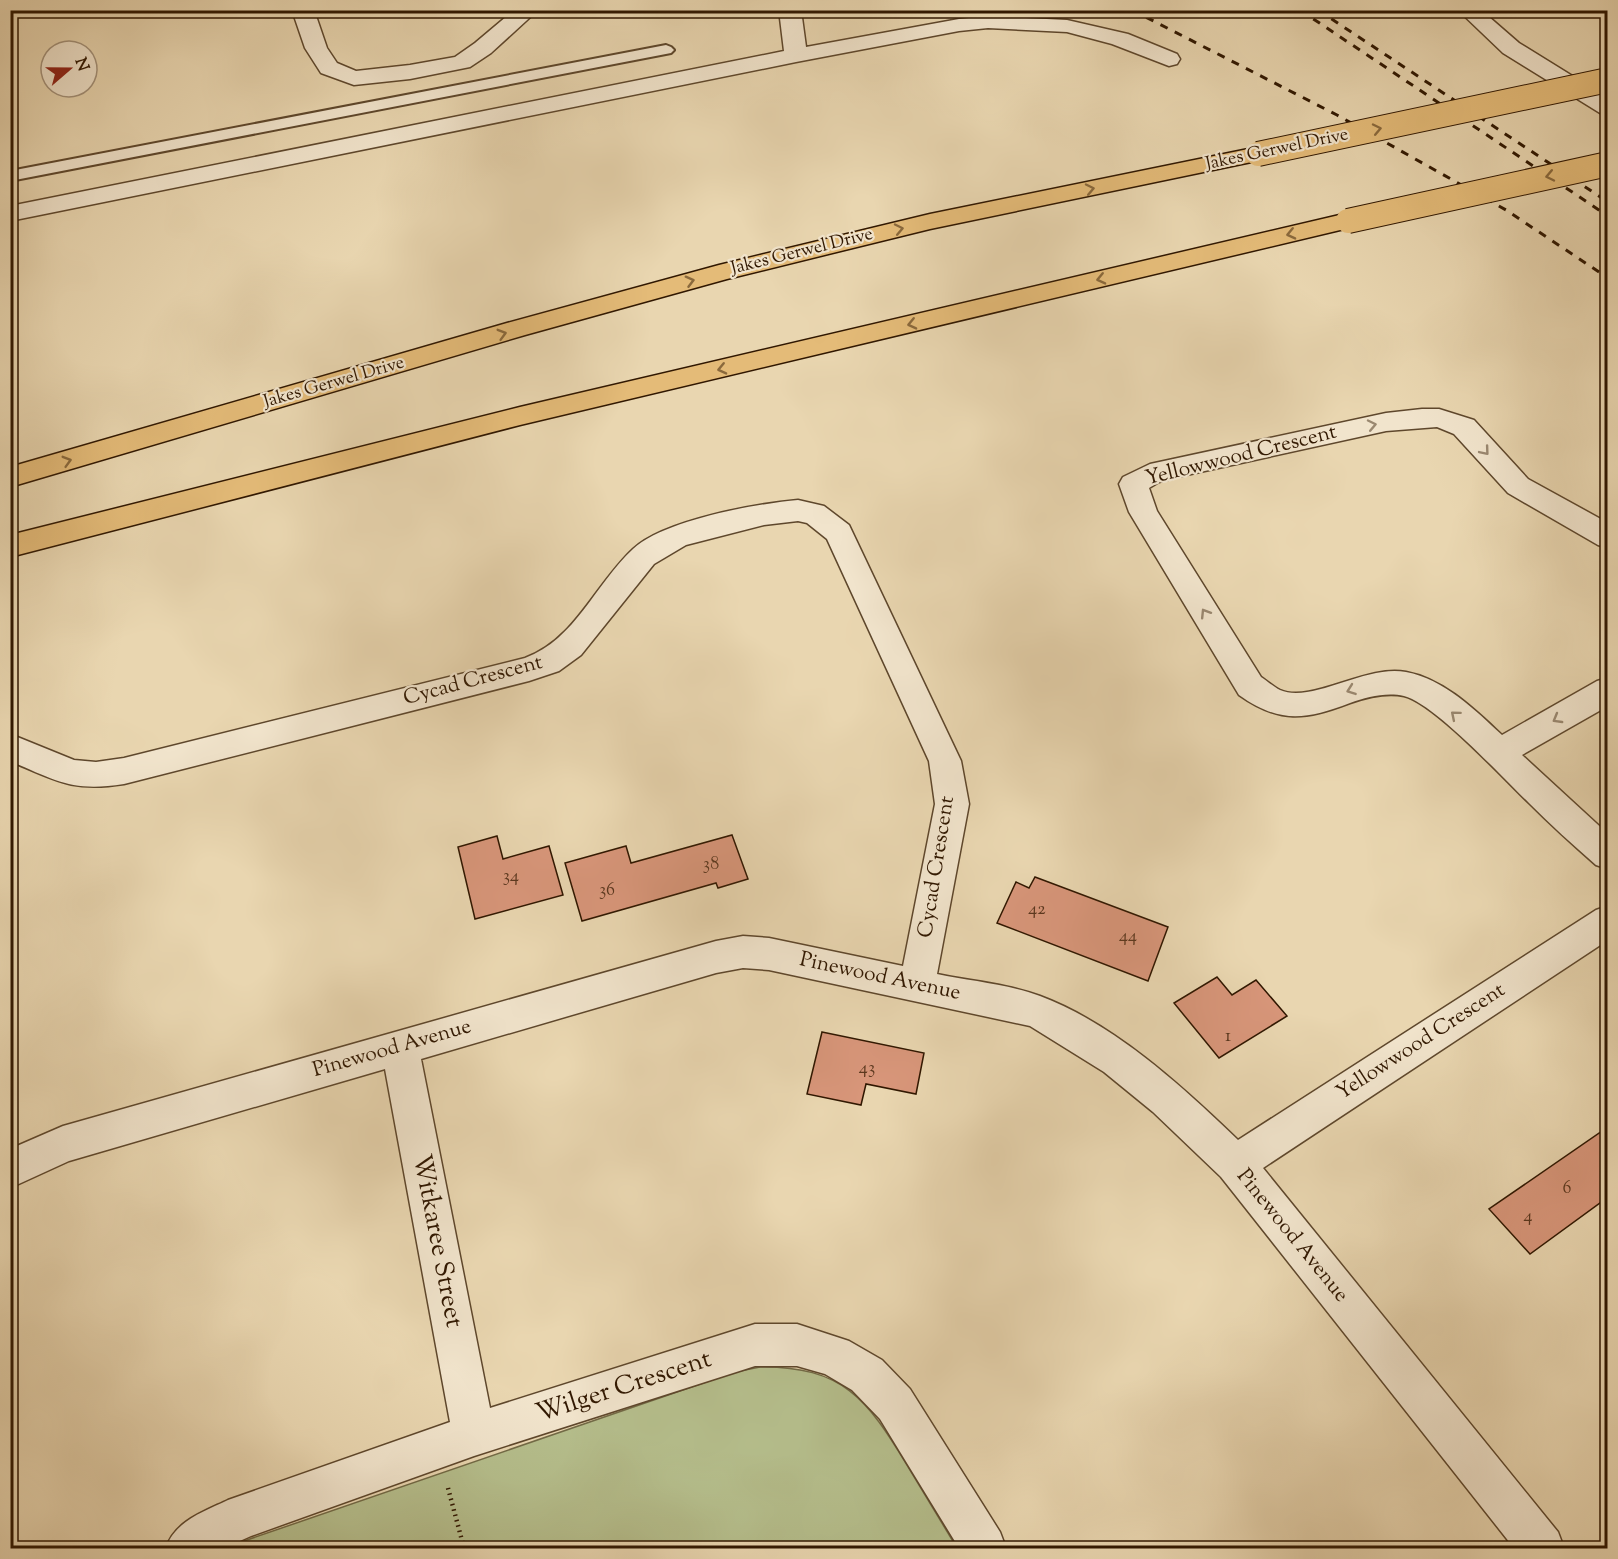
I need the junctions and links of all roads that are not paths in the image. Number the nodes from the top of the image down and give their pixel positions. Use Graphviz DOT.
graph roads {
  1 [pos="303,10"];
  2 [pos="528,10"];
  3 [pos="790,10"];
  4 [pos="1468,10"];
  5 [pos="666,50"];
  6 [pos="795,55"];
  7 [pos="1169,59"];
  8 [pos="1608,80"];
  9 [pos="1608,108"];
  10 [pos="1608,164"];
  11 [pos="10,176"];
  12 [pos="10,214"];
  13 [pos="10,477"];
  14 [pos="1608,537"];
  15 [pos="10,546"];
  16 [pos="1608,690"];
  17 [pos="10,747"];
  18 [pos="1498,753"];
  19 [pos="1608,855"];
  20 [pos="1608,921"];
  21 [pos="917,984"];
  22 [pos="400,1047"];
  23 [pos="1235,1164"];
  24 [pos="10,1169"];
  25 [pos="456,1441"];
  26 [pos="188,1548"];
  27 [pos="984,1548"];
  28 [pos="1542,1548"];
  1 -- 2 [label="street"];
  3 -- 6 [label="street"];
  4 -- 9 [label="street"];
  5 -- 11 [label="lane"];
  6 -- 7 [label="street"];
  6 -- 12 [label="street"];
  13 -- 8 [label="highway, Jakes Gerwel Drive, one-way, bridge"];
  10 -- 15 [label="highway, one-way, bridge"];
  18 -- 14 [label="street, Yellowwood Crescent, one-way"];
  16 -- 18 [label="street, one-way"];
  17 -- 21 [label="street, Cycad Crescent"];
  18 -- 19 [label="street, Yellowwood Crescent"];
  20 -- 23 [label="street, Yellowwood Crescent"];
  21 -- 22 [label="street, Pinewood Avenue"];
  21 -- 23 [label="street, Pinewood Avenue"];
  22 -- 24 [label="street, Pinewood Avenue"];
  22 -- 25 [label="street, Witkaree Street"];
  23 -- 28 [label="street, Pinewood Avenue"];
  25 -- 26 [label="street, Wilger Crescent"];
  25 -- 27 [label="street, Wilger Crescent"];
}
